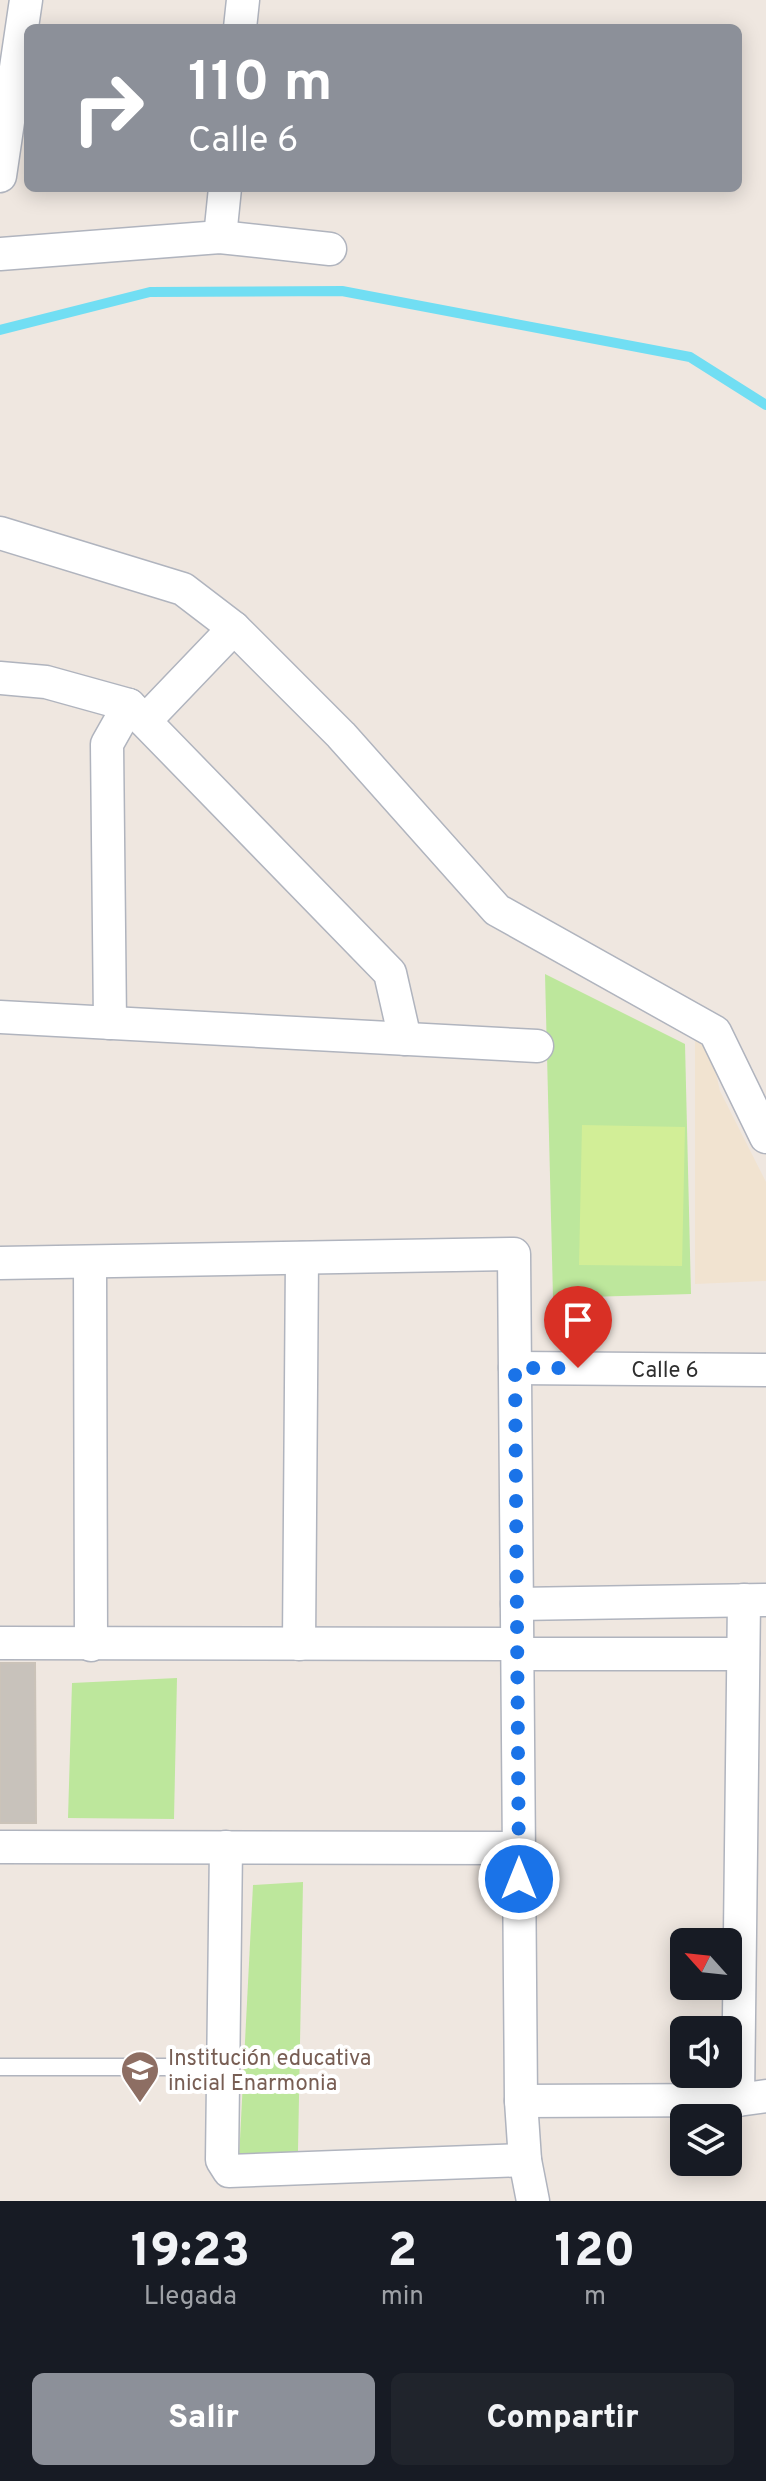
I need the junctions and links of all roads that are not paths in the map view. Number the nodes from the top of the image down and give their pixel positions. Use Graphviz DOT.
graph roads {
  1 [pos="26,0"];
  2 [pos="243,0"];
  3 [pos="240,24"];
  4 [pos="0,176"];
  5 [pos="225,192"];
  6 [pos="220,237"];
  7 [pos="330,249"];
  8 [pos="0,254"];
  9 [pos="0,533"];
  10 [pos="234,628"];
  11 [pos="0,678"];
  12 [pos="137,713"];
  13 [pos="0,1017"];
  14 [pos="110,1023"];
  15 [pos="405,1039"];
  16 [pos="537,1046"];
  17 [pos="766,1137"];
  18 [pos="302,1258"];
  19 [pos="90,1262"];
  20 [pos="0,1263"];
  21 [pos="515,1368"];
  22 [pos="766,1370"];
  23 [pos="755,1600"];
  24 [pos="517,1604"];
  25 [pos="0,1643"];
  26 [pos="299,1644"];
  27 [pos="91,1645"];
  28 [pos="517,1649"];
  29 [pos="743,1654"];
  30 [pos="0,1847"];
  31 [pos="226,1847"];
  32 [pos="519,1848"];
  33 [pos="0,2067"];
  34 [pos="223,2067"];
  35 [pos="752,2098"];
  36 [pos="521,2101"];
  37 [pos="525,2160"];
  38 [pos="533,2201"];
  1 -- 4 [label="street"];
  2 -- 3 [label="street"];
  5 -- 6 [label="street"];
  6 -- 7 [label="street"];
  6 -- 8 [label="street"];
  9 -- 10 [label="street"];
  10 -- 12 [label="street"];
  10 -- 17 [label="street"];
  11 -- 12 [label="street"];
  12 -- 14 [label="street"];
  12 -- 15 [label="street"];
  13 -- 14 [label="street"];
  14 -- 15 [label="street"];
  15 -- 16 [label="street"];
  18 -- 19 [label="street"];
  18 -- 21 [label="street"];
  18 -- 26 [label="street"];
  19 -- 20 [label="street"];
  19 -- 27 [label="street"];
  21 -- 22 [label="street, Calle 6"];
  21 -- 24 [label="street"];
  23 -- 24 [label="street"];
  23 -- 29 [label="street"];
  24 -- 28 [label="street"];
  25 -- 27 [label="street"];
  26 -- 27 [label="street"];
  26 -- 28 [label="street"];
  28 -- 29 [label="street"];
  28 -- 32 [label="street"];
  29 -- 35 [label="street"];
  30 -- 31 [label="street"];
  31 -- 32 [label="street"];
  31 -- 34 [label="street"];
  32 -- 36 [label="street"];
  33 -- 34 [label="lane"];
  34 -- 37 [label="street"];
  35 -- 36 [label="street"];
  36 -- 37 [label="street"];
  37 -- 38 [label="street"];
}
